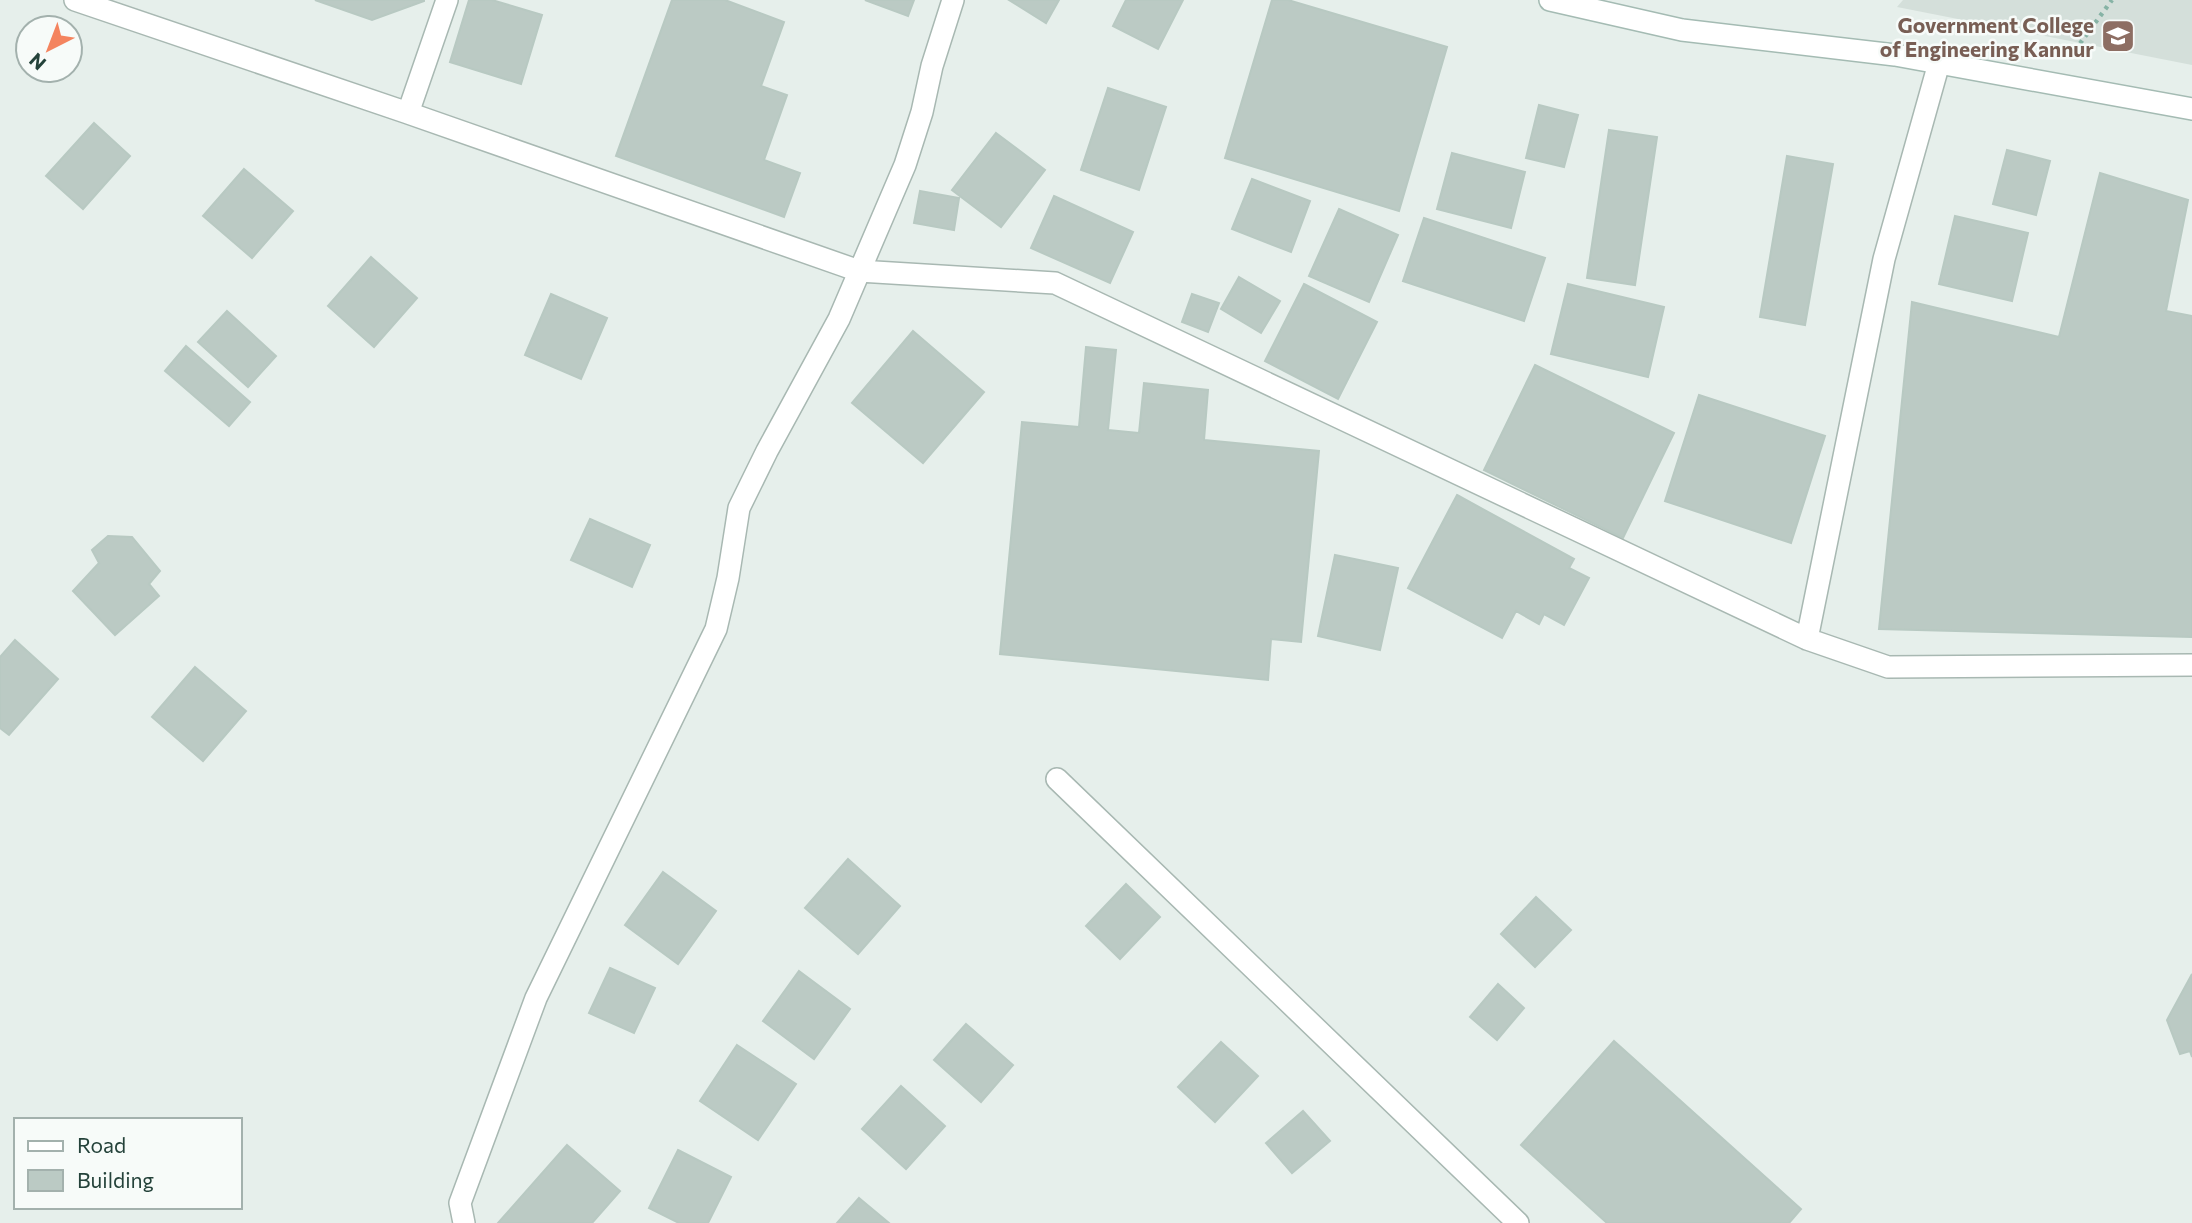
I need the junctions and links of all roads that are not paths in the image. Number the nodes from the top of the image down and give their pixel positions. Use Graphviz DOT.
graph roads {
  1 [pos="75,0"];
  2 [pos="447,0"];
  3 [pos="953,0"];
  4 [pos="1550,0"];
  5 [pos="1938,63"];
  6 [pos="2192,109"];
  7 [pos="408,113"];
  8 [pos="859,271"];
  9 [pos="1807,639"];
  10 [pos="2192,665"];
  11 [pos="1057,779"];
  12 [pos="464,1223"];
  13 [pos="1518,1223"];
  1 -- 7 [label="street"];
  2 -- 7 [label="street"];
  3 -- 8 [label="street"];
  4 -- 5 [label="street"];
  5 -- 6 [label="street"];
  5 -- 9 [label="street"];
  7 -- 8 [label="street"];
  8 -- 9 [label="street"];
  8 -- 12 [label="street"];
  9 -- 10 [label="street"];
  11 -- 13 [label="street"];
}
